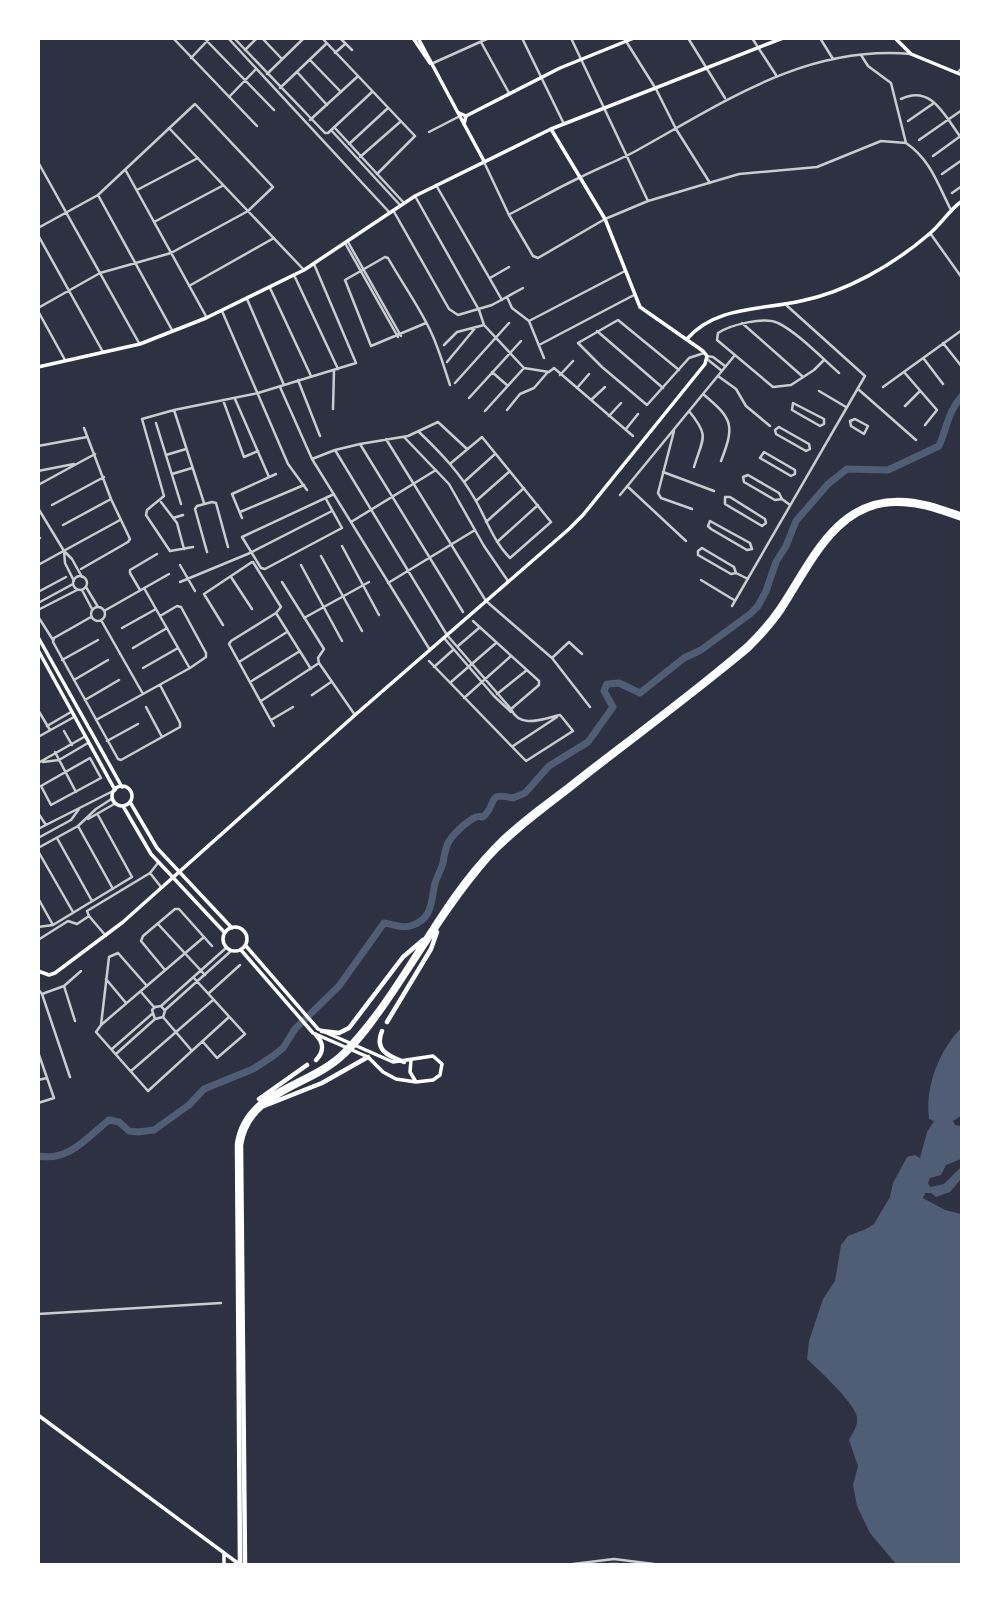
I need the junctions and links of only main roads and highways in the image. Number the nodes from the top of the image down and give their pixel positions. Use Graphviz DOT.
graph roads {
  1 [pos="634,38"];
  2 [pos="783,38"];
  3 [pos="895,38"];
  4 [pos="419,39"];
  5 [pos="625,40"];
  6 [pos="959,74"];
  7 [pos="459,114"];
  8 [pos="466,116"];
  9 [pos="464,124"];
  10 [pos="551,129"];
  11 [pos="484,162"];
  12 [pos="961,201"];
  13 [pos="687,339"];
  14 [pos="38,367"];
  15 [pos="926,506"];
  16 [pos="961,517"];
  17 [pos="38,637"];
  18 [pos="40,648"];
  19 [pos="122,787"];
  20 [pos="115,790"];
  21 [pos="130,802"];
  22 [pos="123,806"];
  23 [pos="178,871"];
  24 [pos="173,877"];
  25 [pos="232,928"];
  26 [pos="438,928"];
  27 [pos="225,933"];
  28 [pos="426,937"];
  29 [pos="246,946"];
  30 [pos="241,950"];
  31 [pos="38,971"];
  32 [pos="298,1012"];
  33 [pos="387,1022"];
  34 [pos="322,1031"];
  35 [pos="382,1031"];
  36 [pos="316,1035"];
  37 [pos="358,1039"];
  38 [pos="344,1054"];
  39 [pos="368,1057"];
  40 [pos="316,1060"];
  41 [pos="411,1060"];
  42 [pos="404,1062"];
  43 [pos="307,1065"];
  44 [pos="416,1082"];
  45 [pos="260,1107"];
  46 [pos="238,1137"];
  47 [pos="38,1415"];
  48 [pos="242,1549"];
  49 [pos="224,1553"];
  50 [pos="224,1564"];
  51 [pos="241,1564"];
  1 -- 5 [label="main road"];
  2 -- 10 [label="main road"];
  3 -- 6 [label="main road"];
  4 -- 7 [label="main road"];
  5 -- 8 [label="main road"];
  7 -- 8 [label="main road"];
  7 -- 9 [label="main road"];
  8 -- 9 [label="main road"];
  9 -- 11 [label="main road"];
  10 -- 11 [label="main road"];
  10 -- 13 [label="main road"];
  11 -- 14 [label="main road"];
  12 -- 13 [label="main road"];
  13 -- 23 [label="main road"];
  15 -- 16 [label="highway"];
  15 -- 26 [label="highway"];
  15 -- 28 [label="highway"];
  17 -- 18 [label="main road"];
  18 -- 19 [label="main road"];
  18 -- 20 [label="main road"];
  19 -- 20 [label="main road"];
  19 -- 21 [label="main road"];
  20 -- 22 [label="main road"];
  21 -- 22 [label="main road"];
  21 -- 23 [label="main road"];
  22 -- 24 [label="main road"];
  23 -- 24 [label="main road"];
  23 -- 25 [label="main road"];
  24 -- 27 [label="main road"];
  24 -- 31 [label="main road"];
  25 -- 27 [label="main road"];
  25 -- 29 [label="main road"];
  26 -- 33 [label="highway"];
  26 -- 37 [label="highway"];
  27 -- 30 [label="main road"];
  28 -- 34 [label="highway"];
  28 -- 37 [label="highway"];
  29 -- 30 [label="main road"];
  29 -- 32 [label="main road"];
  30 -- 32 [label="main road"];
  32 -- 34 [label="main road"];
  32 -- 36 [label="main road"];
  34 -- 42 [label="main road"];
  35 -- 42 [label="highway"];
  36 -- 39 [label="main road"];
  36 -- 40 [label="highway"];
  37 -- 38 [label="highway"];
  38 -- 45 [label="highway"];
  38 -- 46 [label="highway"];
  39 -- 44 [label="main road"];
  39 -- 45 [label="highway"];
  41 -- 42 [label="main road"];
  41 -- 44 [label="main road"];
  41 -- 44 [label="main road"];
  43 -- 46 [label="highway"];
  45 -- 48 [label="highway"];
  46 -- 48 [label="highway"];
  47 -- 49 [label="main road"];
  48 -- 51 [label="highway"];
  49 -- 50 [label="main road"];
  49 -- 51 [label="main road"];
}
